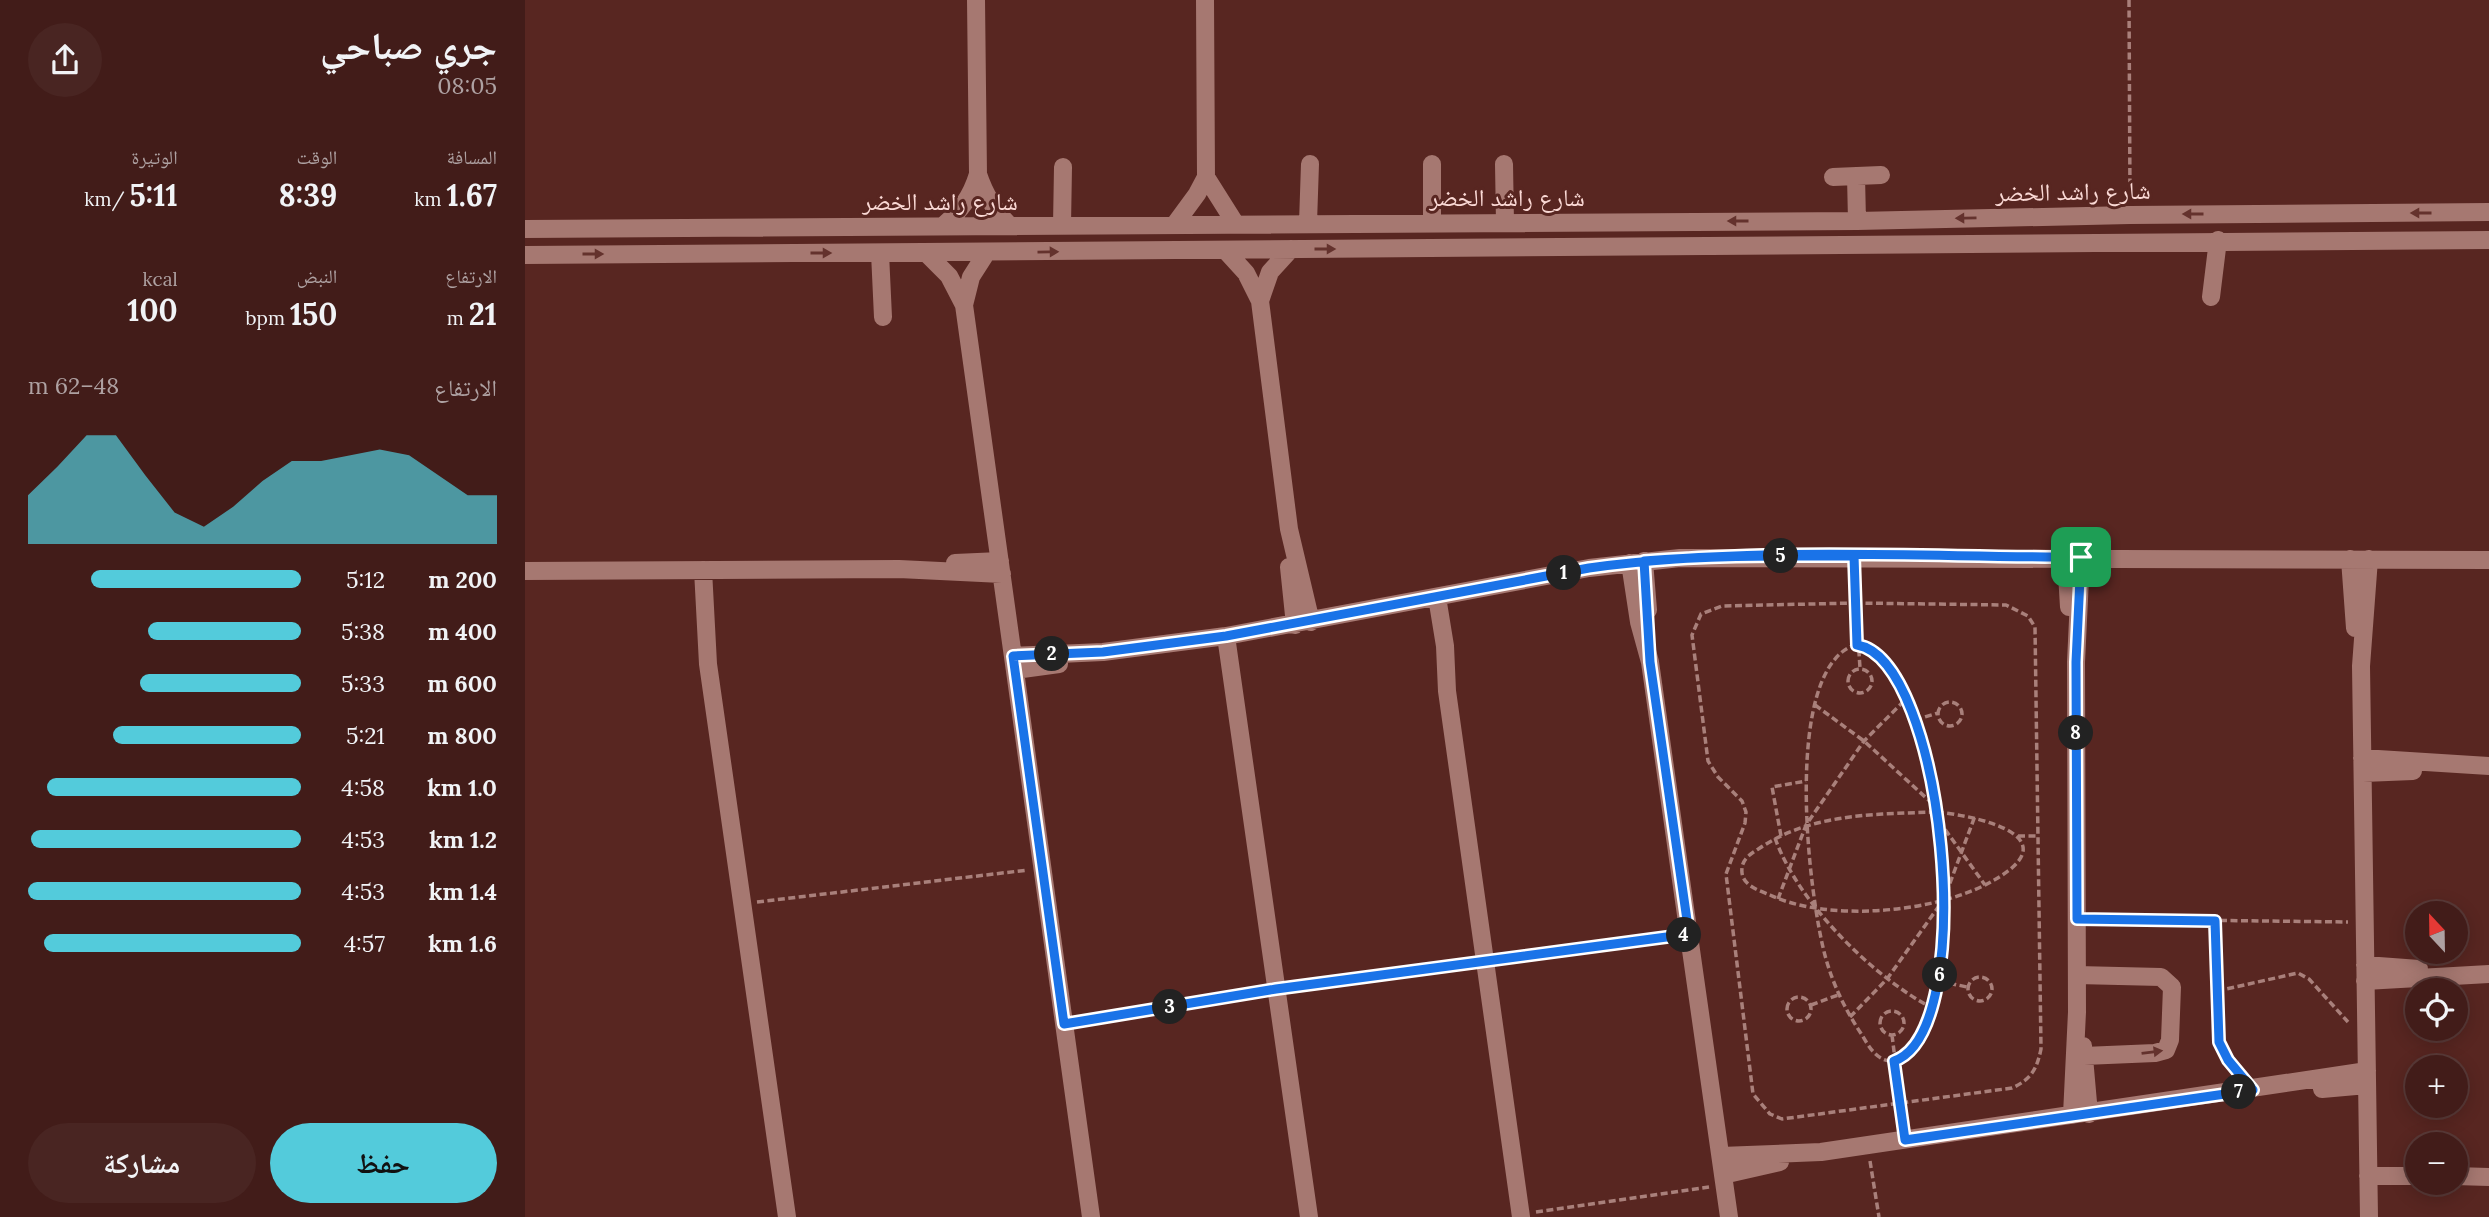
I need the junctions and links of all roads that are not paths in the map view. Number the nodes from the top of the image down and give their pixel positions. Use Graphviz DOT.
graph roads {
  1 [pos="976,0"];
  2 [pos="1205,0"];
  3 [pos="1310,164"];
  4 [pos="1432,164"];
  5 [pos="1504,164"];
  6 [pos="1063,167"];
  7 [pos="978,174"];
  8 [pos="1881,175"];
  9 [pos="1856,176"];
  10 [pos="1206,177"];
  11 [pos="1833,177"];
  12 [pos="2489,212"];
  13 [pos="1857,221"];
  14 [pos="1235,223"];
  15 [pos="1308,223"];
  16 [pos="1432,223"];
  17 [pos="1505,223"];
  18 [pos="1175,224"];
  19 [pos="1009,225"];
  20 [pos="1062,225"];
  21 [pos="943,226"];
  22 [pos="525,229"];
  23 [pos="2218,240"];
  24 [pos="2489,240"];
  25 [pos="1291,249"];
  26 [pos="1225,250"];
  27 [pos="986,252"];
  28 [pos="880,253"];
  29 [pos="926,253"];
  30 [pos="525,255"];
  31 [pos="2211,296"];
  32 [pos="1260,301"];
  33 [pos="964,305"];
  34 [pos="883,317"];
  35 [pos="2074,557"];
  36 [pos="2350,559"];
  37 [pos="2368,559"];
  38 [pos="2489,560"];
  39 [pos="1637,562"];
  40 [pos="1001,567"];
  41 [pos="697,570"];
  42 [pos="525,571"];
  43 [pos="1431,599"];
  44 [pos="1303,623"];
  45 [pos="1226,636"];
  46 [pos="1014,663"];
  47 [pos="2361,666"];
  48 [pos="2363,765"];
  49 [pos="2483,766"];
  50 [pos="2365,973"];
  51 [pos="2482,974"];
  52 [pos="2077,975"];
  53 [pos="2077,1012"];
  54 [pos="2084,1056"];
  55 [pos="2367,1078"];
  56 [pos="2080,1115"];
  57 [pos="1821,1152"];
  58 [pos="1721,1156"];
  59 [pos="2368,1176"];
  60 [pos="2405,1176"];
  61 [pos="2468,1177"];
  62 [pos="2489,1177"];
  63 [pos="1724,1180"];
  64 [pos="1521,1216"];
  65 [pos="787,1217"];
  66 [pos="1091,1217"];
  67 [pos="1309,1217"];
  68 [pos="1729,1217"];
  69 [pos="2368,1217"];
  1 -- 7 [label="street"];
  2 -- 10 [label="street"];
  3 -- 15 [label="street"];
  4 -- 16 [label="street"];
  5 -- 17 [label="street"];
  6 -- 20 [label="street"];
  7 -- 19 [label="street"];
  7 -- 21 [label="street"];
  8 -- 9 [label="street"];
  9 -- 11 [label="street"];
  9 -- 13 [label="street"];
  10 -- 14 [label="street"];
  10 -- 18 [label="street"];
  12 -- 13 [label="street, شارع راشد الخضر, one-way"];
  13 -- 17 [label="street, شارع راشد الخضر, one-way"];
  14 -- 15 [label="street, شارع راشد الخضر"];
  14 -- 18 [label="street, شارع راشد الخضر"];
  15 -- 16 [label="street, شارع راشد الخضر"];
  16 -- 17 [label="street, شارع راشد الخضر"];
  18 -- 20 [label="street, شارع راشد الخضر"];
  19 -- 20 [label="street, شارع راشد الخضر"];
  19 -- 21 [label="street, شارع راشد الخضر"];
  21 -- 22 [label="street, شارع راشد الخضر"];
  23 -- 24 [label="street, شارع راشد الخضر"];
  25 -- 23 [label="street, شارع راشد الخضر, one-way"];
  23 -- 31 [label="street"];
  25 -- 26 [label="street, شارع راشد الخضر"];
  25 -- 32 [label="street"];
  27 -- 26 [label="street, شارع راشد الخضر, one-way"];
  26 -- 32 [label="street"];
  27 -- 29 [label="street, شارع راشد الخضر"];
  27 -- 33 [label="street"];
  28 -- 29 [label="street, شارع راشد الخضر"];
  30 -- 28 [label="street, شارع راشد الخضر, one-way"];
  28 -- 34 [label="street"];
  29 -- 33 [label="street"];
  32 -- 44 [label="street"];
  33 -- 40 [label="street"];
  35 -- 36 [label="street"];
  35 -- 39 [label="street"];
  35 -- 52 [label="street"];
  36 -- 37 [label="street"];
  36 -- 47 [label="street"];
  37 -- 38 [label="street"];
  37 -- 47 [label="street"];
  39 -- 43 [label="street"];
  39 -- 58 [label="street"];
  40 -- 41 [label="street"];
  40 -- 46 [label="street"];
  41 -- 42 [label="street"];
  41 -- 65 [label="street"];
  43 -- 44 [label="street"];
  43 -- 64 [label="street"];
  44 -- 45 [label="street"];
  45 -- 46 [label="street"];
  45 -- 67 [label="street"];
  46 -- 66 [label="street"];
  47 -- 48 [label="street"];
  48 -- 49 [label="street"];
  48 -- 50 [label="street"];
  50 -- 51 [label="street"];
  50 -- 55 [label="street"];
  52 -- 53 [label="street"];
  54 -- 52 [label="street, one-way"];
  53 -- 54 [label="street"];
  53 -- 56 [label="street"];
  54 -- 56 [label="street"];
  55 -- 56 [label="street"];
  55 -- 59 [label="street"];
  56 -- 57 [label="street"];
  57 -- 58 [label="street"];
  57 -- 63 [label="street"];
  58 -- 63 [label="street"];
  59 -- 60 [label="street"];
  59 -- 69 [label="street"];
  61 -- 62 [label="street"];
  63 -- 68 [label="street"];
}
